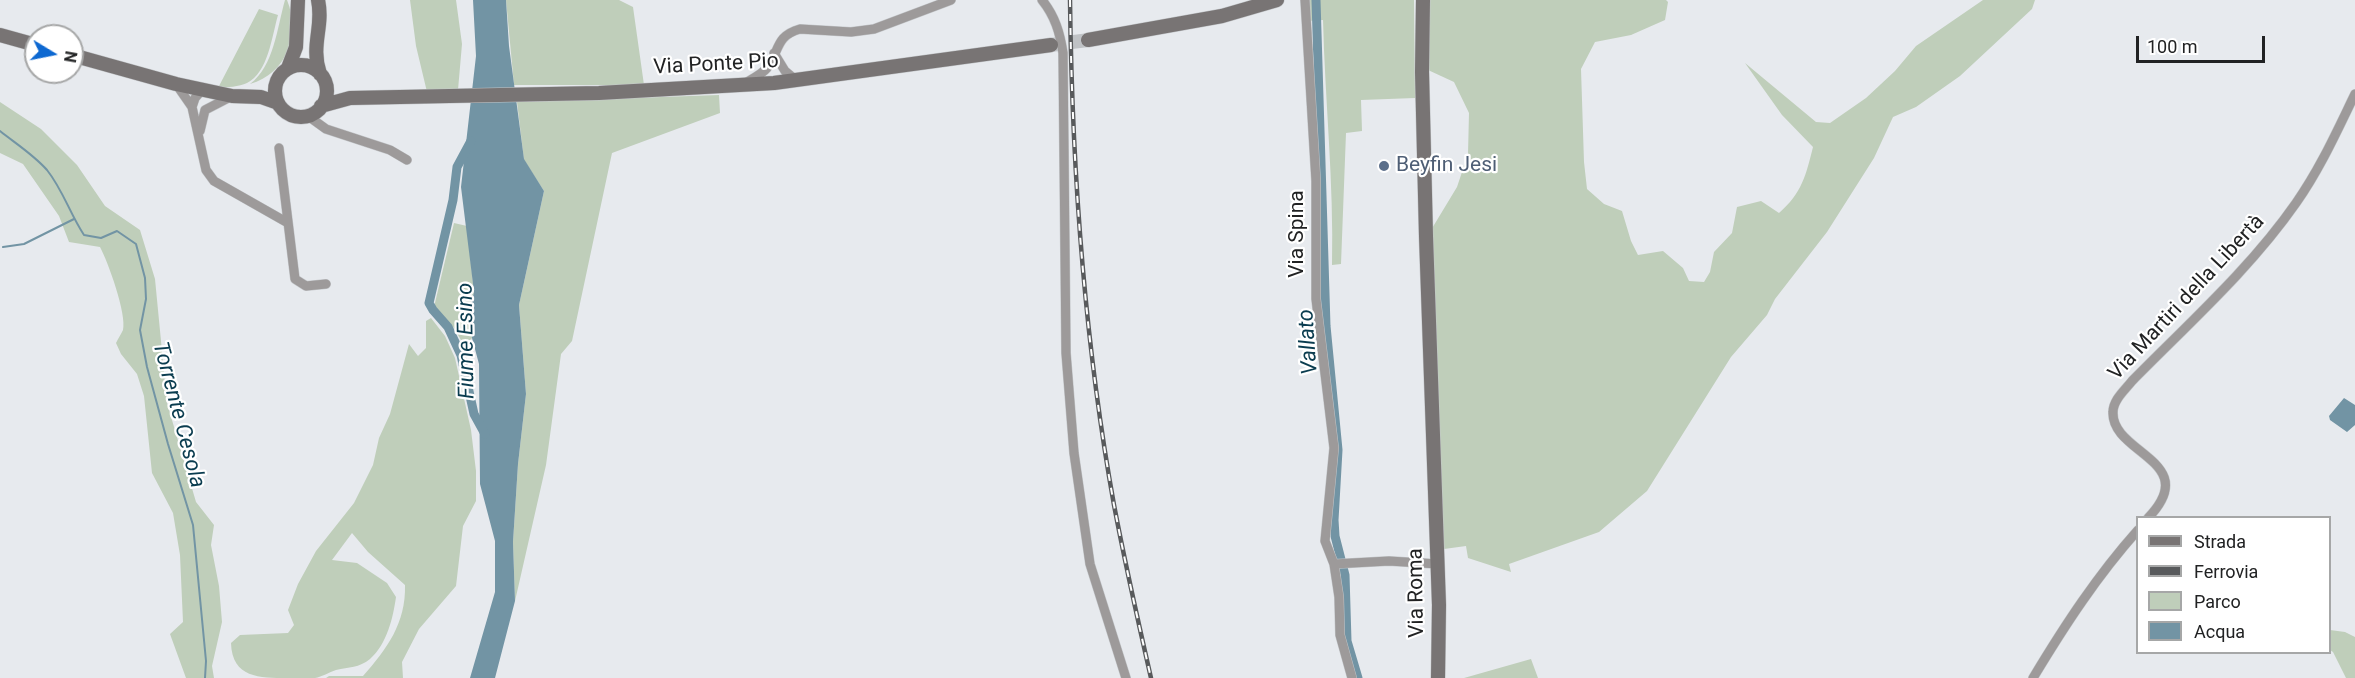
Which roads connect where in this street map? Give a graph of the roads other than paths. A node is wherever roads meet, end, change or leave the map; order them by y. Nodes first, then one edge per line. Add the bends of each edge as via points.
1 (297, 0) edge
2 (318, 0) edge
3 (951, 0) edge
4 (1042, 0) edge
5 (1277, 0) edge
6 (1305, 0) edge
7 (1422, 1) edge
8 (0, 35) edge
9 (1088, 40) tunnel mouth
10 (24, 42) edge
11 (1051, 45) tunnel mouth
12 (775, 52) junction
13 (84, 58) edge
14 (767, 68) junction
15 (284, 72) junction
16 (321, 76) junction
17 (797, 81) junction
18 (774, 83) junction
19 (176, 84) junction
20 (738, 85) junction
21 (202, 90) junction
22 (2355, 94) edge
23 (232, 96) junction
24 (381, 98) junction
25 (278, 103) junction
26 (192, 107) junction
27 (316, 110) junction
28 (199, 140) junction
29 (279, 148) dead end
30 (407, 160) dead end
31 (288, 223) junction
32 (326, 284) dead end
33 (2150, 516) edge
34 (2136, 532) edge
35 (1339, 564) junction
36 (1438, 564) junction
37 (1126, 678) edge
38 (1352, 678) edge
39 (1438, 678) edge
40 (2033, 678) edge

1 - 15 main road via 296,47
2 - 16 main road via 320,21 315,55
3 - 12 street via 874,29 792,32 784,36
4 - 37 street via 1052,12 1063,53 1066,353 1074,453 1090,564
5 - 9 main road via 1222,15
6 - 35 street, Via Spina via 1316,181 1316,299 1334,448 1325,541
7 - 36 main road, Via Roma
8 - 10 main road
11 - 17 main road, Via Ponte Pio
12 - 14 street
12 - 17 street via 785,71
12 - 18 street via 779,68
13 - 19 main road
14 - 18 street via 767,76
14 - 20 street
15 - 16 main road, Via Ponte Pio via 305,65
15 - 23 main road via 263,86
15 - 25 main road via 275,92
16 - 24 main road, Via Ponte Pio via 341,89
16 - 27 main road via 326,95
17 - 18 main road, Via Ponte Pio
18 - 20 main road, Via Ponte Pio
19 - 21 main road
19 - 26 street
20 - 24 main road, Via Ponte Pio
21 - 23 main road
21 - 26 street
22 - 33 street, Via Martiri della Libertà via 2322,160 2275,231 2116,401 2112,411 2118,429 2157,466 2164,479 2167,492
23 - 25 main road via 261,97
23 - 28 street via 205,110
24 - 27 main road, Via Ponte Pio via 340,99
25 - 27 main road via 291,114
26 - 28 street
27 - 30 street via 326,129 390,150
28 - 31 street via 206,170 214,181
29 - 31 street
31 - 32 street via 295,279 306,286
34 - 40 street via 2075,608
35 - 36 street
35 - 38 street, Via Spina via 1340,635
36 - 39 main road, Via Roma

